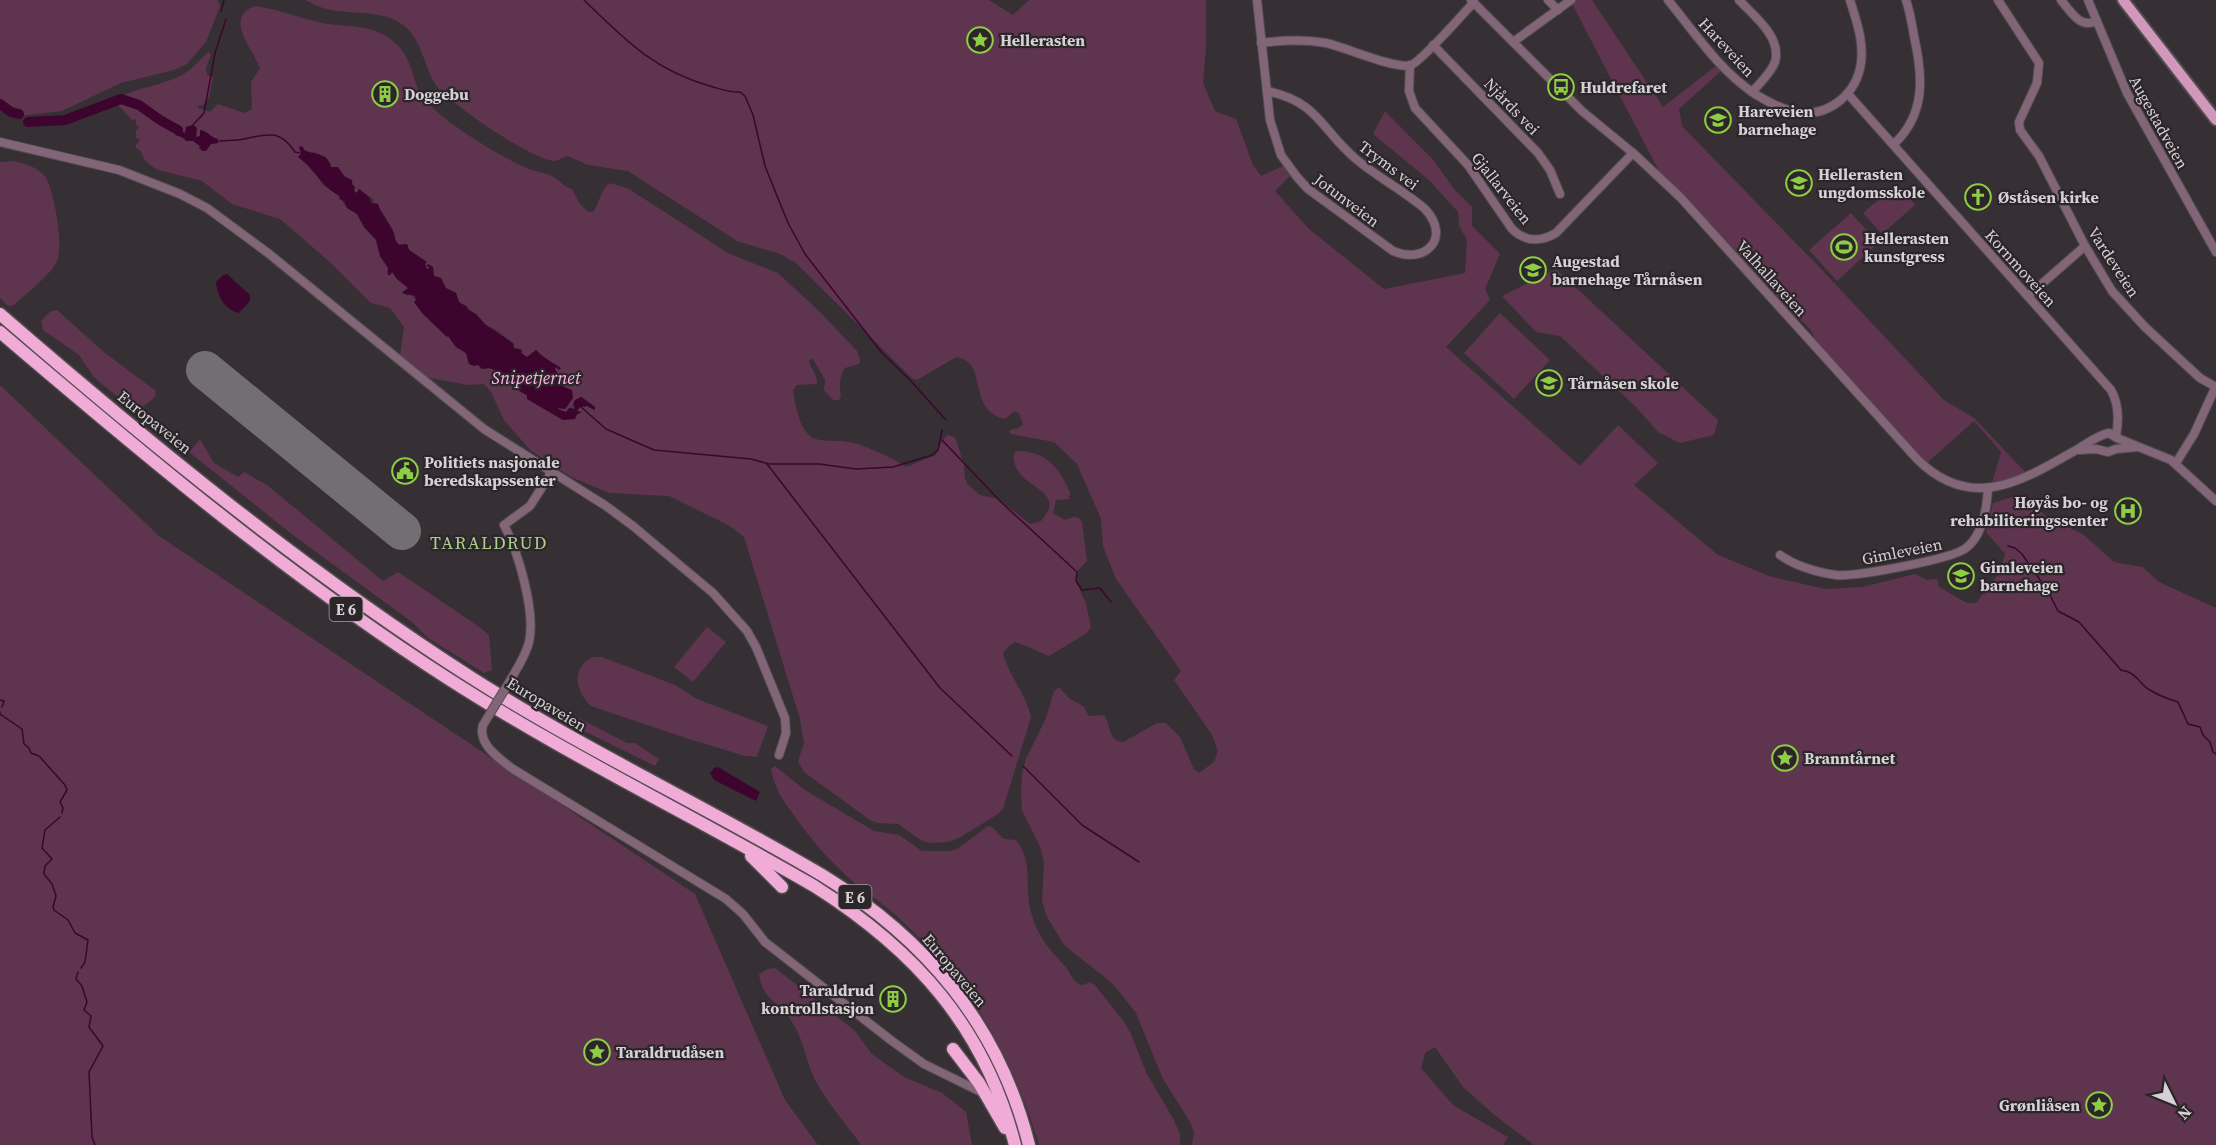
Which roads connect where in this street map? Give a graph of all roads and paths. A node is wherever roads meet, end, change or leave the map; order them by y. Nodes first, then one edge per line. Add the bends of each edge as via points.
1 (1257, 0) edge
2 (1548, 0) edge
3 (1571, 0) edge
4 (1668, 0) edge
5 (1739, 0) edge
6 (1850, 0) edge
7 (1906, 0) edge
8 (1998, 0) edge
9 (2061, 0) edge
10 (2088, 0) edge
11 (2123, 0) edge
12 (1473, 1) edge
13 (1557, 10) junction
14 (2097, 21) junction
15 (1512, 42) junction
16 (1261, 43) junction
17 (1433, 45) junction
18 (1410, 65) junction
19 (1267, 91) junction
20 (1752, 92) junction
21 (1848, 94) junction
22 (2216, 120) edge
23 (0, 142) edge
24 (1894, 144) junction
25 (1633, 153) junction
26 (1560, 194) dead end
27 (2085, 246) junction
28 (2216, 252) edge
29 (1420, 253) joint
30 (2028, 296) junction
31 (0, 314) edge
32 (0, 332) edge
33 (2216, 386) edge
34 (2117, 411) junction
35 (2103, 435) junction
36 (2116, 437) junction
37 (2139, 447) junction
38 (2116, 449) junction
39 (2076, 450) junction
40 (2102, 450) junction
41 (2175, 463) junction
42 (550, 473) junction
43 (1988, 489) junction
44 (2216, 501) edge
45 (1780, 555) dead end
46 (779, 755) dead end
47 (735, 842) junction
48 (782, 887) dead end
49 (953, 1049) dead end
50 (986, 1095) junction
51 (1015, 1145) edge
52 (1029, 1145) edge

1 - 16 street, Jotunveien
2 - 13 street
3 - 13 street
4 - 20 street, Hareveien via 1722,65
5 - 20 street via 1768,32 1775,46 1774,63
6 - 21 street via 1862,50 1858,75
7 - 24 street via 1920,66 1920,96 1913,118
8 - 27 street, Vardeveien via 2039,63 2037,83 2019,123 2020,130
9 - 14 street via 2082,22
10 - 14 street, Augestadveien
11 - 22 main road
12 - 15 street, Valhallaveien
12 - 17 street
13 - 15 street
14 - 28 street, Augestadveien via 2127,93
15 - 25 street, Valhallaveien via 1588,117
16 - 18 street via 1317,42
16 - 19 street, Jotunveien
17 - 18 street
17 - 26 street, Njårds vei via 1536,150
18 - 25 street, Gjallarveien via 1409,91 1415,108 1463,160 1512,229 1522,237 1539,240 1556,233
19 - 29 street, Jotunveien via 1275,139 1296,177 1389,249 1402,254
19 - 29 street, Tryms vei via 1312,111 1355,158 1429,213 1437,236 1431,247
20 - 21 street, Hareveien via 1800,113 1826,109
21 - 24 street, Kornmoveien
23 - 42 street via 126,174 180,194 218,215 467,416
24 - 30 street, Kornmoveien
25 - 43 street, Valhallaveien via 1686,203 1924,466 1955,484
27 - 30 street
27 - 33 street, Vardeveien via 2122,304 2200,378
30 - 34 street, Kornmoveien via 2111,390
31 - 52 highway, Europaveien / E 6 via 208,487 405,633 560,731 822,875 894,926 937,968 977,1022 1005,1074
32 - 47 highway, Europaveien / E 6 via 182,483 360,619 526,727
33 - 41 street via 2194,434
34 - 35 street
34 - 36 street, Kornmoveien
35 - 36 street
35 - 39 street, Valhallaveien
35 - 40 street via 2099,444
36 - 37 street
36 - 38 street
37 - 38 street
37 - 41 street
38 - 40 street
39 - 40 street, Valhallaveien
39 - 43 street, Valhallaveien via 2016,481
41 - 44 street
42 - 46 street via 633,526 713,593 740,622 756,646 785,718 786,733
42 - 50 street, bridge via 530,506 504,525 519,566 531,633 527,650 483,725 481,732 486,743 513,769 726,899 765,942 892,1041 924,1064
43 - 45 street, Gimleveien via 1977,535 1966,548 1949,557 1842,575 1807,568
47 - 48 highway, E 6
47 - 51 highway, Europaveien / E 6 via 850,910 913,963 946,1001 972,1040 1001,1099
49 - 50 highway, E 6
50 - 51 highway, E 6

